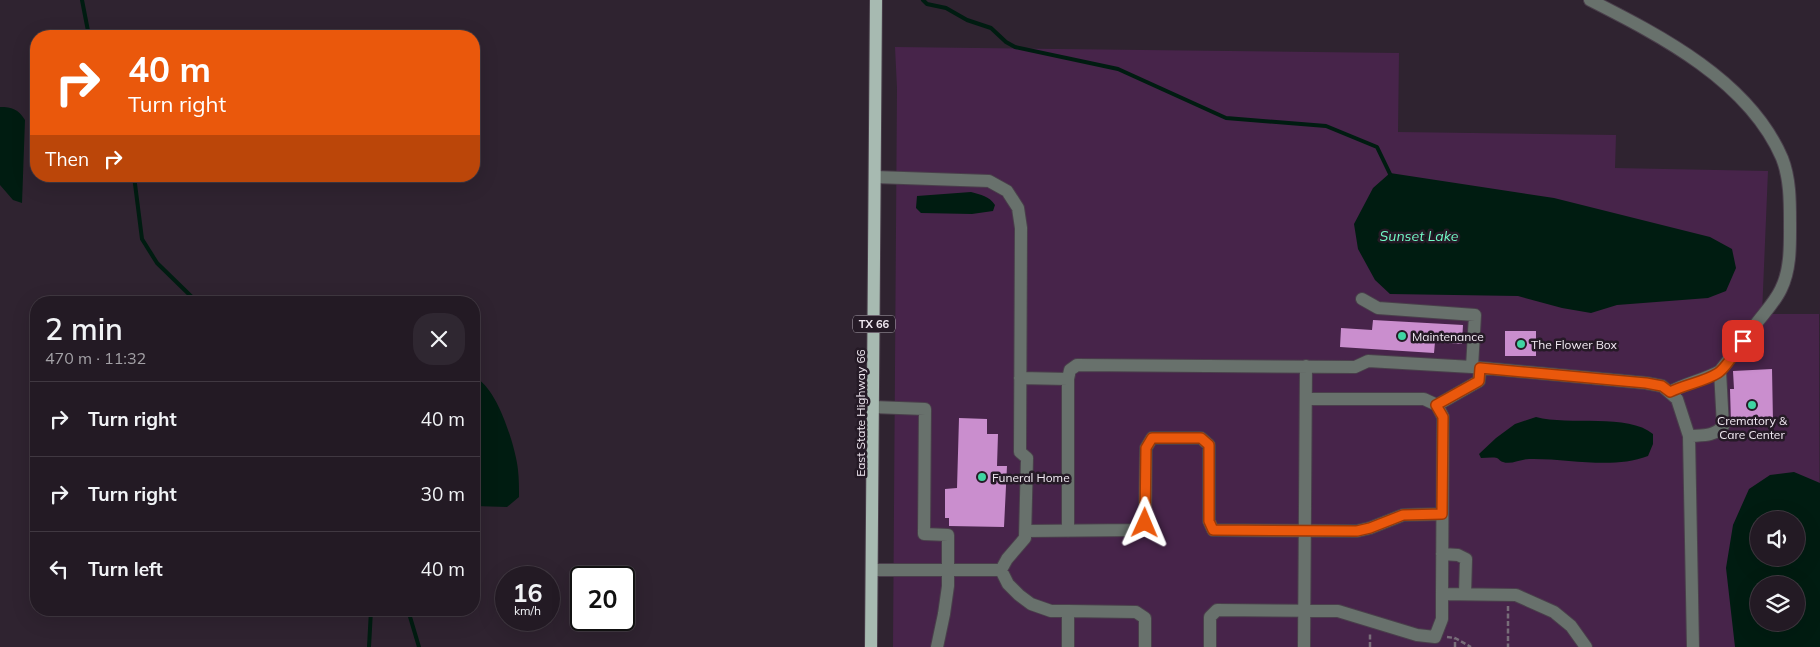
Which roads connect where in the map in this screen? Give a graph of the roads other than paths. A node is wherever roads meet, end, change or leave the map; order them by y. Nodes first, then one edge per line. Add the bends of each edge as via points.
1 (876, 0) edge
2 (1590, 0) edge
3 (875, 177) junction
4 (1362, 299) dead end
5 (1306, 366) junction
6 (1476, 368) junction
7 (1720, 372) junction
8 (1020, 378) junction
9 (1068, 379) junction
10 (1670, 392) junction
11 (1306, 399) junction
12 (1436, 405) junction
13 (874, 407) junction
14 (1689, 436) junction
15 (1442, 514) junction
16 (1026, 531) junction
17 (1068, 531) junction
18 (1306, 531) junction
19 (1442, 554) junction
20 (872, 570) junction
21 (1001, 570) junction
22 (948, 571) junction
23 (1442, 594) junction
24 (1465, 594) junction
25 (1068, 611) junction
26 (1305, 611) junction
27 (1435, 642) edge
28 (871, 647) edge
29 (937, 647) edge
30 (1068, 647) edge
31 (1146, 647) edge
32 (1210, 647) edge
33 (1304, 647) edge
34 (1586, 647) edge
35 (1693, 647) edge

1 - 3 main road, East State Highway 66 / TX 66
2 - 7 lane via 1642,26 1691,57 1737,94 1765,125 1782,159 1790,202 1790,256 1782,289
3 - 8 lane via 989,181 1007,191 1018,208 1021,228
3 - 13 main road, East State Highway 66 / TX 66
4 - 6 lane via 1378,308 1475,315
5 - 6 lane via 1355,366 1368,361
5 - 9 lane via 1077,365 1070,370
5 - 11 lane
6 - 10 lane via 1646,383 1662,386
6 - 12 lane via 1479,381
7 - 10 lane
7 - 14 lane via 1723,426 1709,435
8 - 9 lane
8 - 16 lane via 1020,452 1027,458
9 - 17 lane
10 - 14 lane via 1676,399
11 - 12 lane via 1424,399
11 - 18 lane
12 - 15 lane via 1443,417
13 - 20 main road, East State Highway 66 / TX 66
13 - 22 lane via 925,408 924,534 948,535
14 - 35 lane
15 - 18 lane via 1403,515 1357,531
15 - 19 lane
16 - 17 lane
16 - 21 lane via 1025,538
17 - 18 lane via 1136,530 1145,523 1146,448 1152,438 1201,438 1209,445 1209,521 1213,530
18 - 26 lane
19 - 23 lane
19 - 24 lane via 1458,554 1466,559
20 - 22 lane
20 - 28 main road, East State Highway 66 / TX 66
21 - 22 lane
21 - 25 lane via 1008,584 1032,604 1051,612
22 - 29 lane
23 - 24 lane
23 - 27 lane via 1442,619
24 - 34 lane via 1508,594 1534,602 1571,626
25 - 30 lane
25 - 31 lane via 1136,612 1145,618
26 - 27 lane via 1338,611
26 - 32 lane via 1217,610 1210,617
26 - 33 lane

